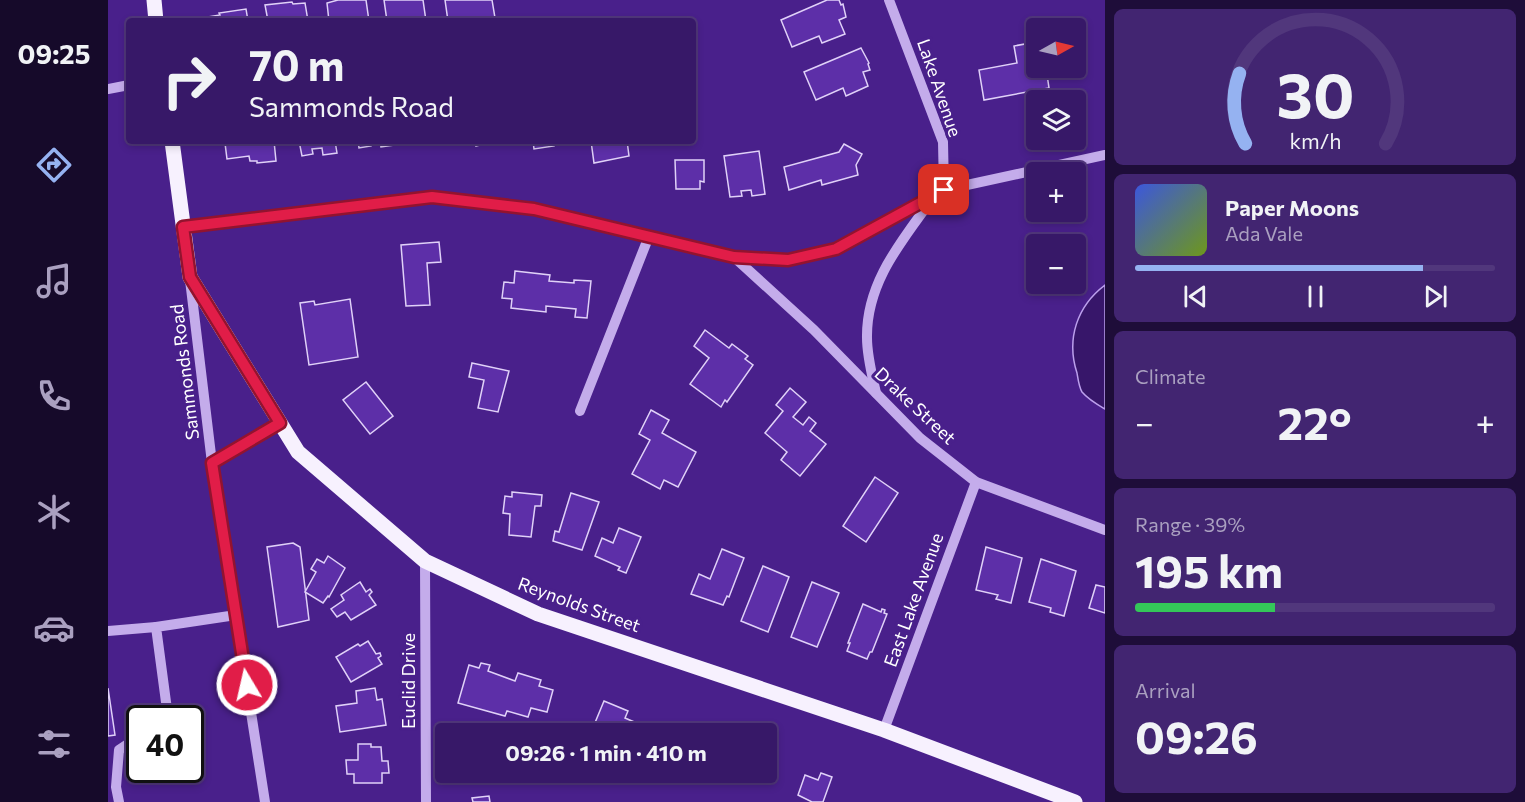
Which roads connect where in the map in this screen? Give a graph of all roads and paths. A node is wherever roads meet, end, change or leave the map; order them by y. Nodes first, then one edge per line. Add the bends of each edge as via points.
1 (154, 0) edge
2 (889, 0) edge
3 (156, 18) edge
4 (126, 86) edge
5 (108, 89) edge
6 (172, 144) edge
7 (1105, 156) edge
8 (939, 193) junction
9 (183, 227) junction
10 (649, 236) junction
11 (734, 257) junction
12 (190, 277) junction
13 (876, 393) junction
14 (580, 411) dead end
15 (280, 423) junction
16 (212, 463) junction
17 (976, 482) junction
18 (1105, 530) edge
19 (425, 561) junction
20 (236, 615) junction
21 (156, 627) junction
22 (108, 631) edge
23 (166, 705) edge
24 (884, 730) junction
25 (126, 745) edge
26 (119, 802) edge
27 (265, 802) edge
28 (426, 802) edge
29 (1075, 802) edge

1 - 3 main road
2 - 8 street, Lake Avenue via 943,142
4 - 5 street
6 - 9 main road
7 - 8 street
8 - 11 street via 836,249 788,260
8 - 13 street via 884,267 872,300 867,337
9 - 10 street via 432,197 534,209
9 - 12 main road
10 - 11 street
10 - 14 street
11 - 13 street, Drake Street
12 - 15 main road, Reynolds Street
12 - 16 street, Sammonds Road
13 - 17 street, Drake Street via 920,438
15 - 16 street, Sammonds Road
15 - 19 main road, Reynolds Street via 298,452
16 - 20 street, Sammonds Road
17 - 18 street, Drake Street
17 - 24 street, East Lake Avenue
19 - 24 main road, Reynolds Street via 538,614
19 - 28 street, Euclid Drive
20 - 21 street
20 - 27 street, Sammonds Road
21 - 22 street
21 - 23 street
24 - 29 main road, Reynolds Street
25 - 26 street via 119,750

